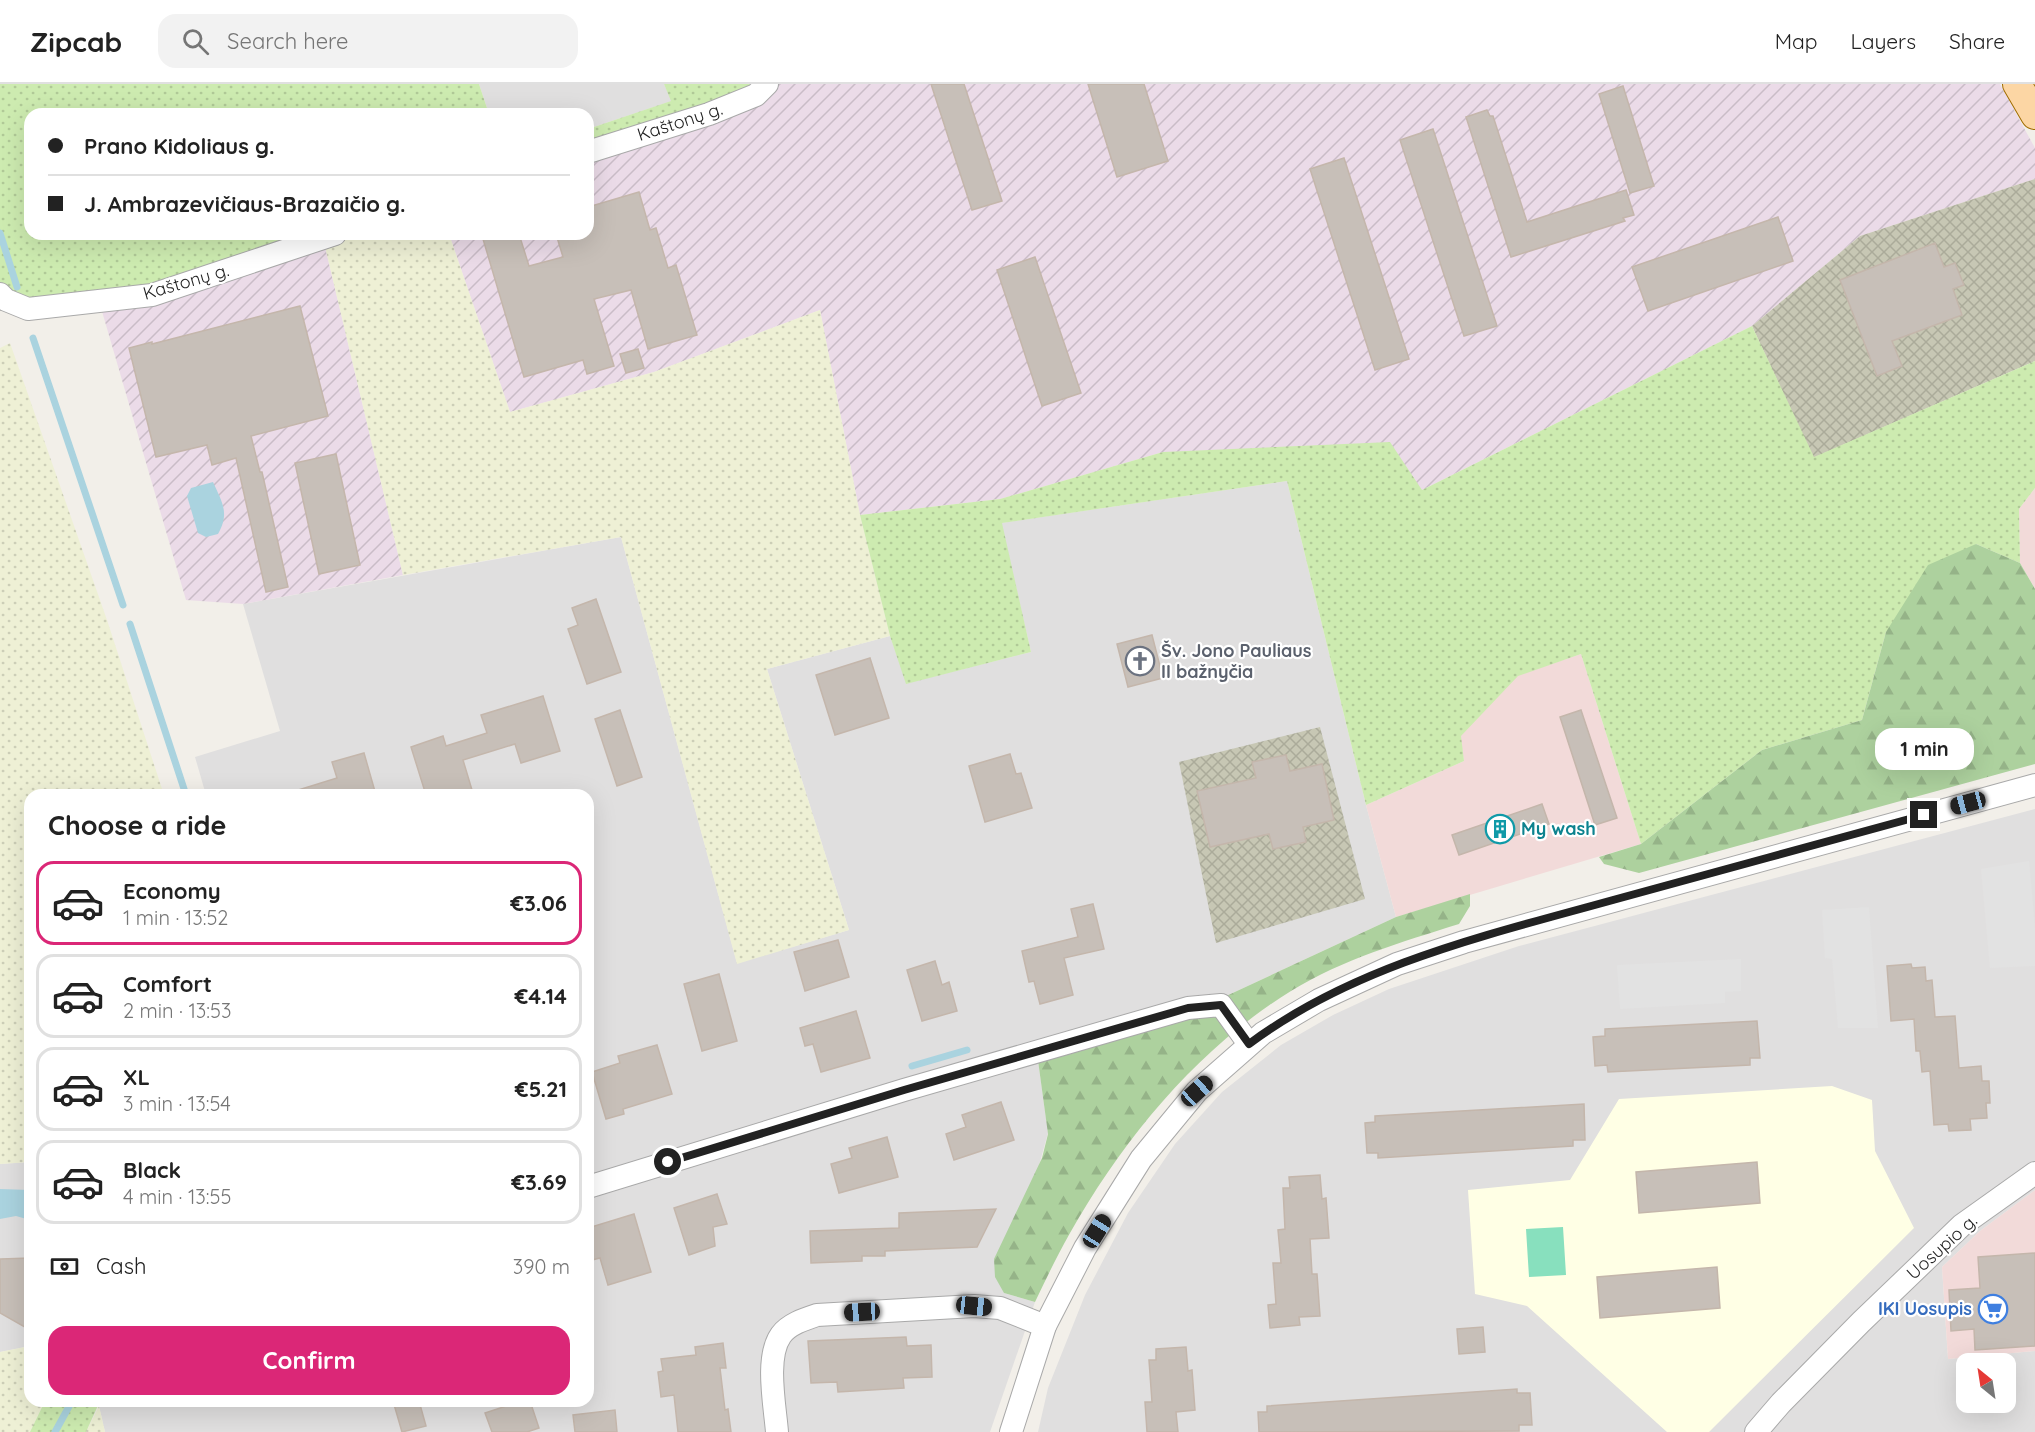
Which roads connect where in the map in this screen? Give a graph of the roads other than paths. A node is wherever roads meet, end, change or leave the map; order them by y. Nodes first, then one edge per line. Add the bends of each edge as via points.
1 (767, 84) edge
2 (2017, 84) edge
3 (2035, 115) edge
4 (594, 150) edge
5 (317, 240) edge
6 (0, 294) edge
7 (2035, 785) edge
8 (1249, 1044) junction
9 (2035, 1173) edge
10 (594, 1185) edge
11 (1045, 1326) junction
12 (777, 1432) edge
13 (1011, 1432) edge
14 (1756, 1432) edge

1 - 4 street, Kaštonų g. via 756,95 710,114
2 - 3 main road
5 - 6 street, Kaštonų g. via 152,295 28,309
7 - 8 street via 1537,921 1397,964 1319,1000
8 - 10 street via 1221,1005 1188,1008
8 - 11 street via 1197,1091 1141,1159 1085,1248
9 - 14 street, Uosupio g. via 1962,1225 1861,1322
11 - 12 street via 1000,1308 974,1306 817,1315 797,1322 781,1335 772,1357
11 - 13 street

